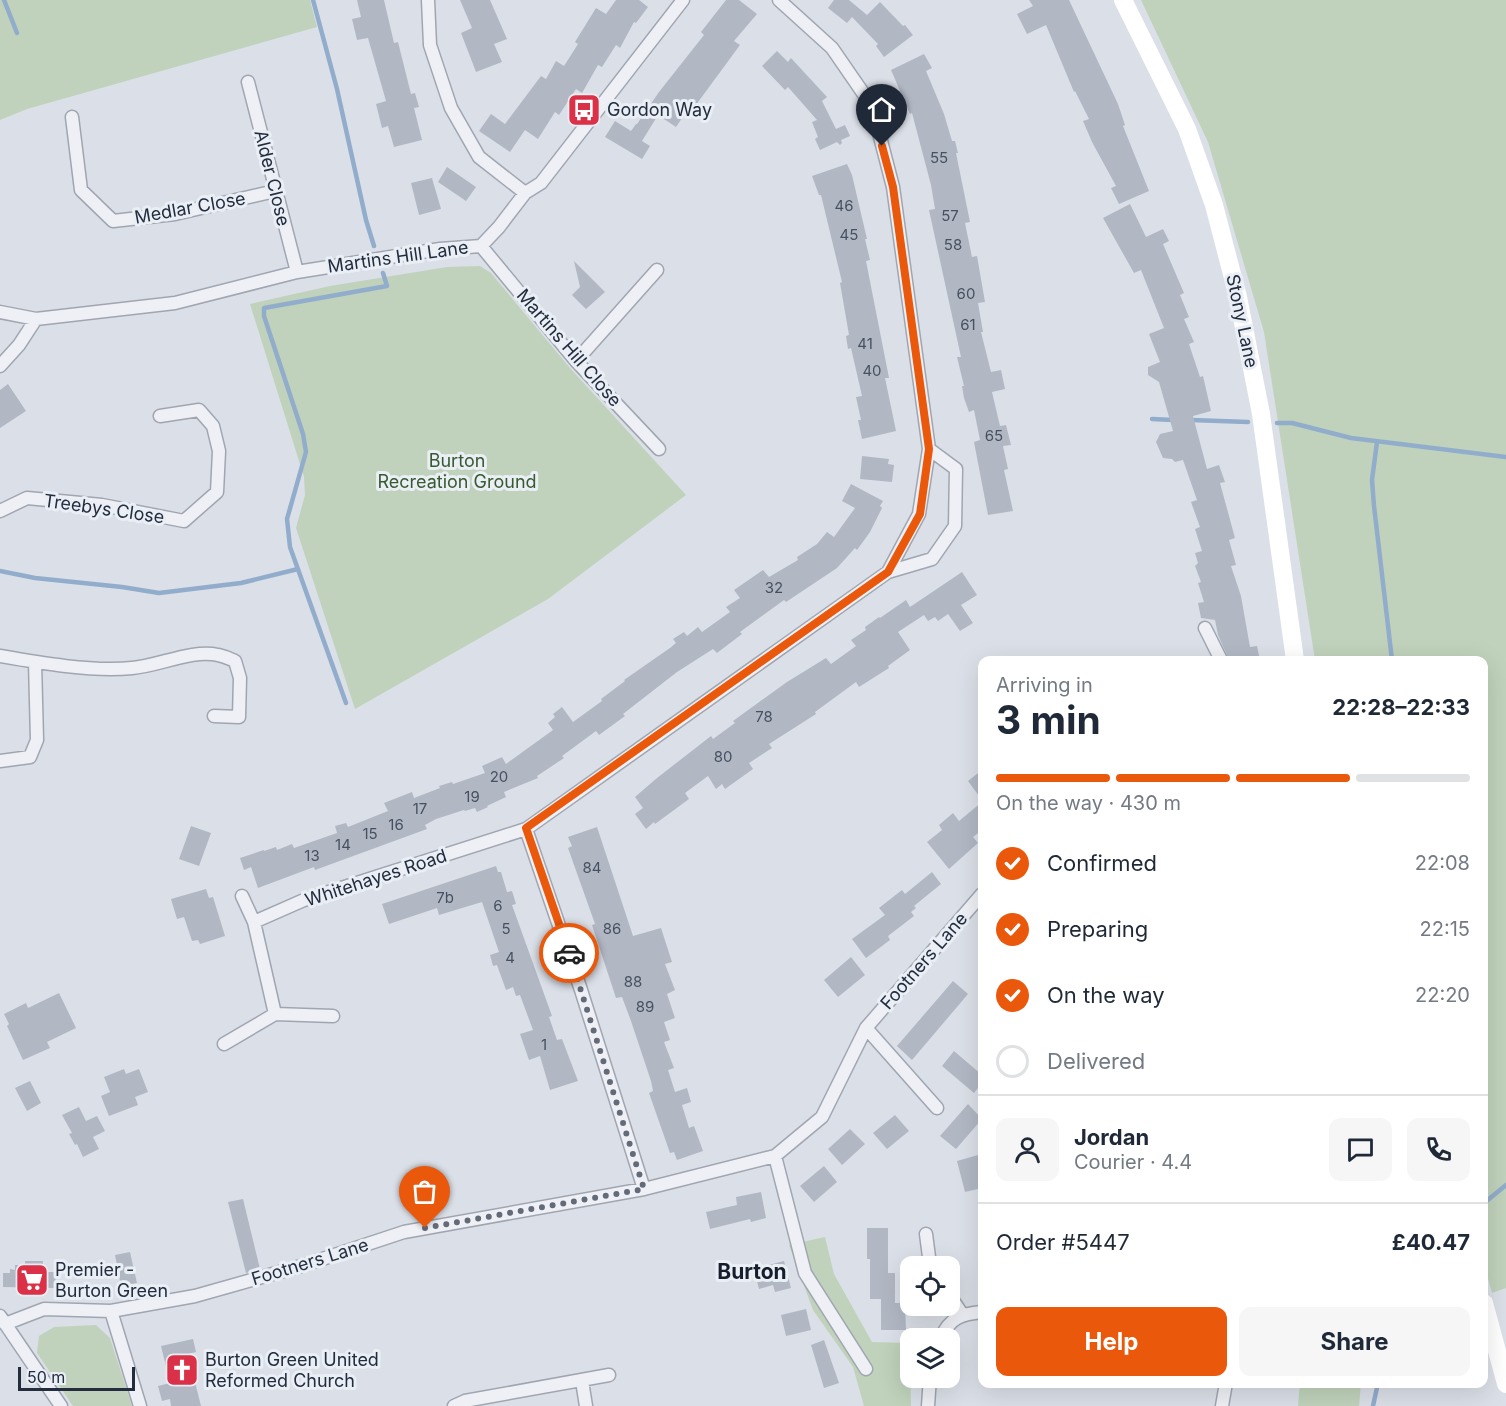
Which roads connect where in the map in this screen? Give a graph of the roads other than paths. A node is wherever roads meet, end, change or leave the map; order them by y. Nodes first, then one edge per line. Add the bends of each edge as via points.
1 (428, 0) edge
2 (683, 0) edge
3 (779, 0) edge
4 (1123, 0) edge
5 (248, 82) dead end
6 (72, 117) dead end
7 (275, 191) junction
8 (525, 193) junction
9 (481, 246) junction
10 (657, 270) dead end
11 (297, 272) junction
12 (0, 312) edge
13 (36, 319) junction
14 (576, 361) junction
15 (0, 366) edge
16 (160, 416) dead end
17 (659, 448) dead end
18 (929, 449) junction
19 (0, 511) edge
20 (888, 572) junction
21 (1205, 628) dead end
22 (0, 656) edge
23 (1219, 656) edge
24 (1294, 656) edge
25 (34, 662) junction
26 (214, 716) dead end
27 (0, 761) edge
28 (526, 828) junction
29 (242, 896) dead end
30 (978, 899) edge
31 (254, 922) junction
32 (275, 1014) junction
33 (333, 1016) dead end
34 (866, 1028) junction
35 (224, 1044) dead end
36 (937, 1108) dead end
37 (775, 1156) junction
38 (644, 1189) junction
39 (926, 1234) dead end
40 (929, 1256) edge
41 (111, 1311) junction
42 (960, 1311) edge
43 (978, 1312) edge
44 (962, 1314) junction
45 (1488, 1318) edge
46 (3, 1320) edge
47 (946, 1328) edge
48 (866, 1368) dead end
49 (609, 1375) dead end
50 (582, 1381) junction
51 (1506, 1384) edge
52 (929, 1388) edge
53 (1225, 1388) edge
54 (61, 1406) edge
55 (140, 1406) edge
56 (454, 1406) edge
57 (586, 1406) edge
58 (928, 1406) edge
59 (1222, 1406) edge

1 - 8 street via 430,45 451,108 479,157
2 - 8 street, Martins Hill Lane via 541,183
3 - 18 street, Whitehayes Road via 832,48 872,106 893,187
4 - 24 main road, Stony Lane via 1187,129 1214,205 1238,297 1261,414
5 - 7 street, Alder Close
6 - 7 street, Medlar Close via 81,190 113,221 175,214
7 - 11 street, Alder Close
8 - 9 street, Martins Hill Lane
9 - 11 street, Martins Hill Lane
9 - 14 street, Martins Hill Close
10 - 14 street
11 - 13 street, Martins Hill Lane via 175,303
12 - 13 street, Martins Hill Lane
13 - 15 street via 20,345
14 - 17 street, Martins Hill Close
16 - 19 street, Treebys Close via 199,410 213,426 219,451 217,492 184,521 102,505 27,498
18 - 20 street, Whitehayes Road via 920,514
18 - 20 street, Whitehayes Road via 956,469 955,526 932,559
20 - 28 street, Whitehayes Road
21 - 23 street
22 - 25 street
25 - 26 street via 132,668 217,654 235,661 240,678 239,717
25 - 27 street via 38,740 30,757
28 - 31 street, Whitehayes Road via 304,900
28 - 38 street
29 - 31 street
30 - 34 street, Footners Lane
31 - 32 street
32 - 33 street
32 - 35 street
34 - 36 street
34 - 37 street, Footners Lane via 822,1117
37 - 38 street, Footners Lane
37 - 48 street via 805,1273
38 - 41 street, Footners Lane via 404,1232 195,1296
39 - 40 street
41 - 46 street, Footners Lane via 44,1309
41 - 55 street
42 - 44 street
43 - 44 street
44 - 47 street
45 - 51 main road
46 - 54 street
49 - 50 street
50 - 56 street
50 - 57 street
52 - 58 street
53 - 59 street

